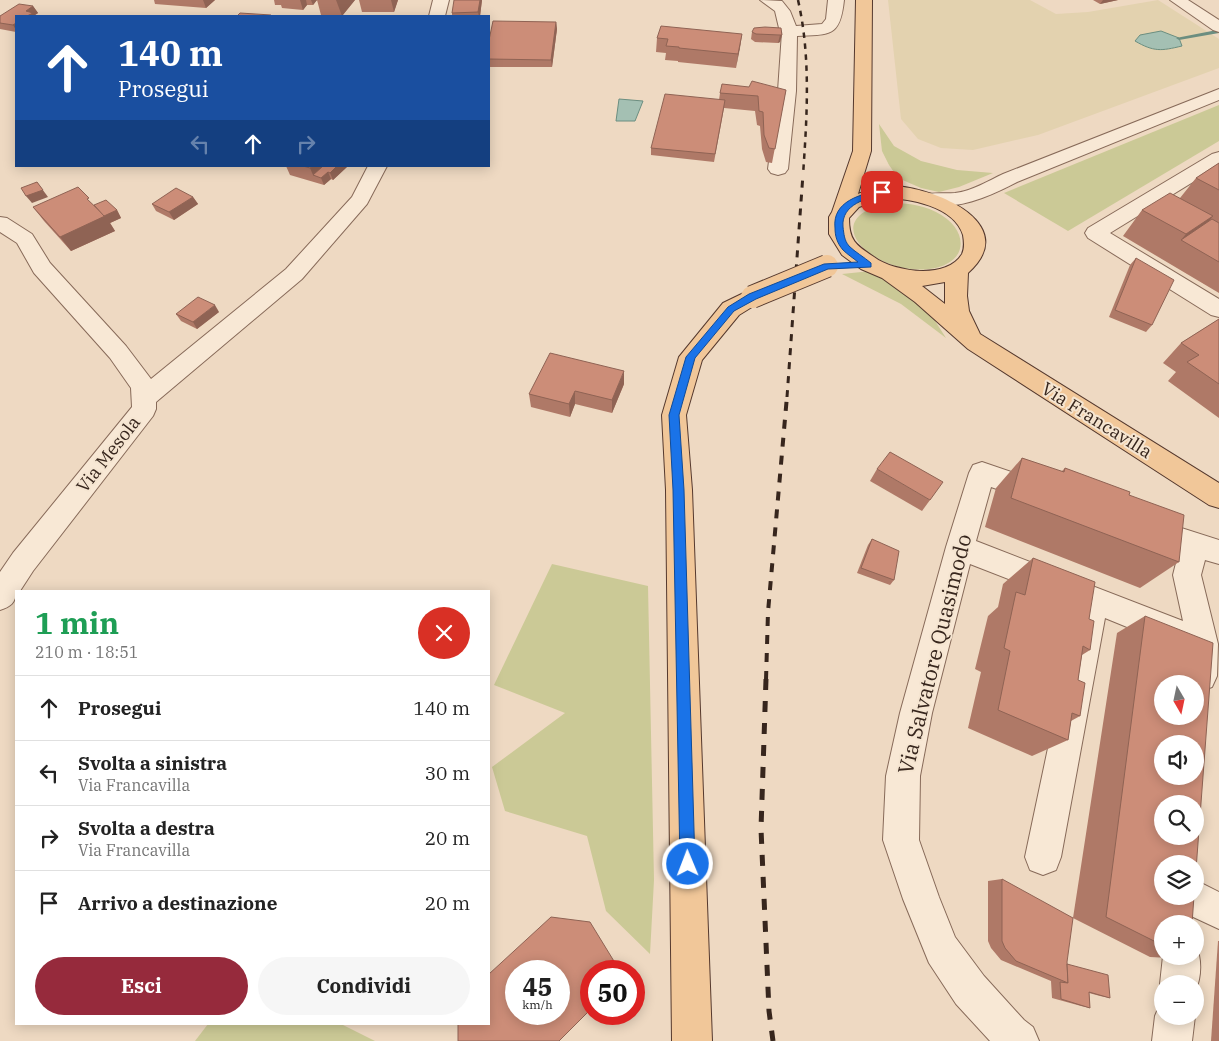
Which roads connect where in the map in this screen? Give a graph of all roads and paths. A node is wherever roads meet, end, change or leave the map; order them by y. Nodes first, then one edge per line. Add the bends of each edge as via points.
1 (441, 0) edge
2 (768, 0) edge
3 (836, 0) edge
4 (864, 0) edge
5 (1178, 0) edge
6 (437, 15) edge
7 (1219, 26) edge
8 (794, 31) junction
9 (1219, 94) edge
10 (862, 151) junction
11 (1219, 158) edge
12 (377, 167) edge
13 (778, 169) dead end
14 (1191, 174) junction
15 (1212, 184) edge
16 (982, 192) junction
17 (925, 197) junction
18 (842, 211) junction
19 (0, 223) edge
20 (974, 235) junction
21 (840, 238) junction
22 (868, 265) junction
23 (827, 266) junction
24 (957, 271) junction
25 (890, 274) junction
26 (1219, 309) edge
27 (976, 343) junction
28 (144, 398) junction
29 (1219, 497) edge
30 (1065, 502) edge
31 (1121, 520) edge
32 (960, 547) junction
33 (1207, 548) edge
34 (0, 597) edge
35 (1094, 599) junction
36 (1203, 644) junction
37 (1201, 675) edge
38 (1043, 857) dead end
39 (1204, 904) edge
40 (1219, 911) edge
41 (1174, 1025) edge
42 (692, 1041) edge
43 (1019, 1041) edge
44 (1172, 1041) edge

1 - 6 street
2 - 8 street via 779,5 784,11 787,28
3 - 8 street via 830,26 820,30
4 - 10 main road
5 - 7 street
8 - 13 street via 788,38 787,91
9 - 16 street
10 - 17 main road via 870,166 886,178
10 - 18 main road
11 - 14 street
12 - 28 street via 360,200 294,274
14 - 15 street
14 - 26 street via 1150,209 1096,233
16 - 17 street via 956,200
16 - 20 street via 972,206
17 - 18 main road via 882,192 851,202
17 - 20 main road via 958,214
18 - 21 main road via 838,220
19 - 28 street, Via Mesola via 25,239 42,268 118,352 143,386
20 - 24 main road via 973,255
21 - 22 main road
21 - 23 main road
22 - 23 main road
22 - 25 main road
23 - 42 main road, bridge via 731,309 691,357 674,415 679,490
24 - 25 main road via 926,278
24 - 27 main road via 955,299 961,322
25 - 27 main road via 923,296
27 - 29 main road, Via Francavilla
28 - 34 street, Via Mesola via 144,409 23,562
30 - 32 street, Via Salvatore Quasimodo via 982,473
31 - 33 street
32 - 35 street
32 - 43 street, Via Salvatore Quasimodo via 916,713 903,776 901,840 942,950 970,990
33 - 36 street via 1186,576
35 - 36 street
35 - 38 street
36 - 37 street
39 - 40 street
41 - 44 street

